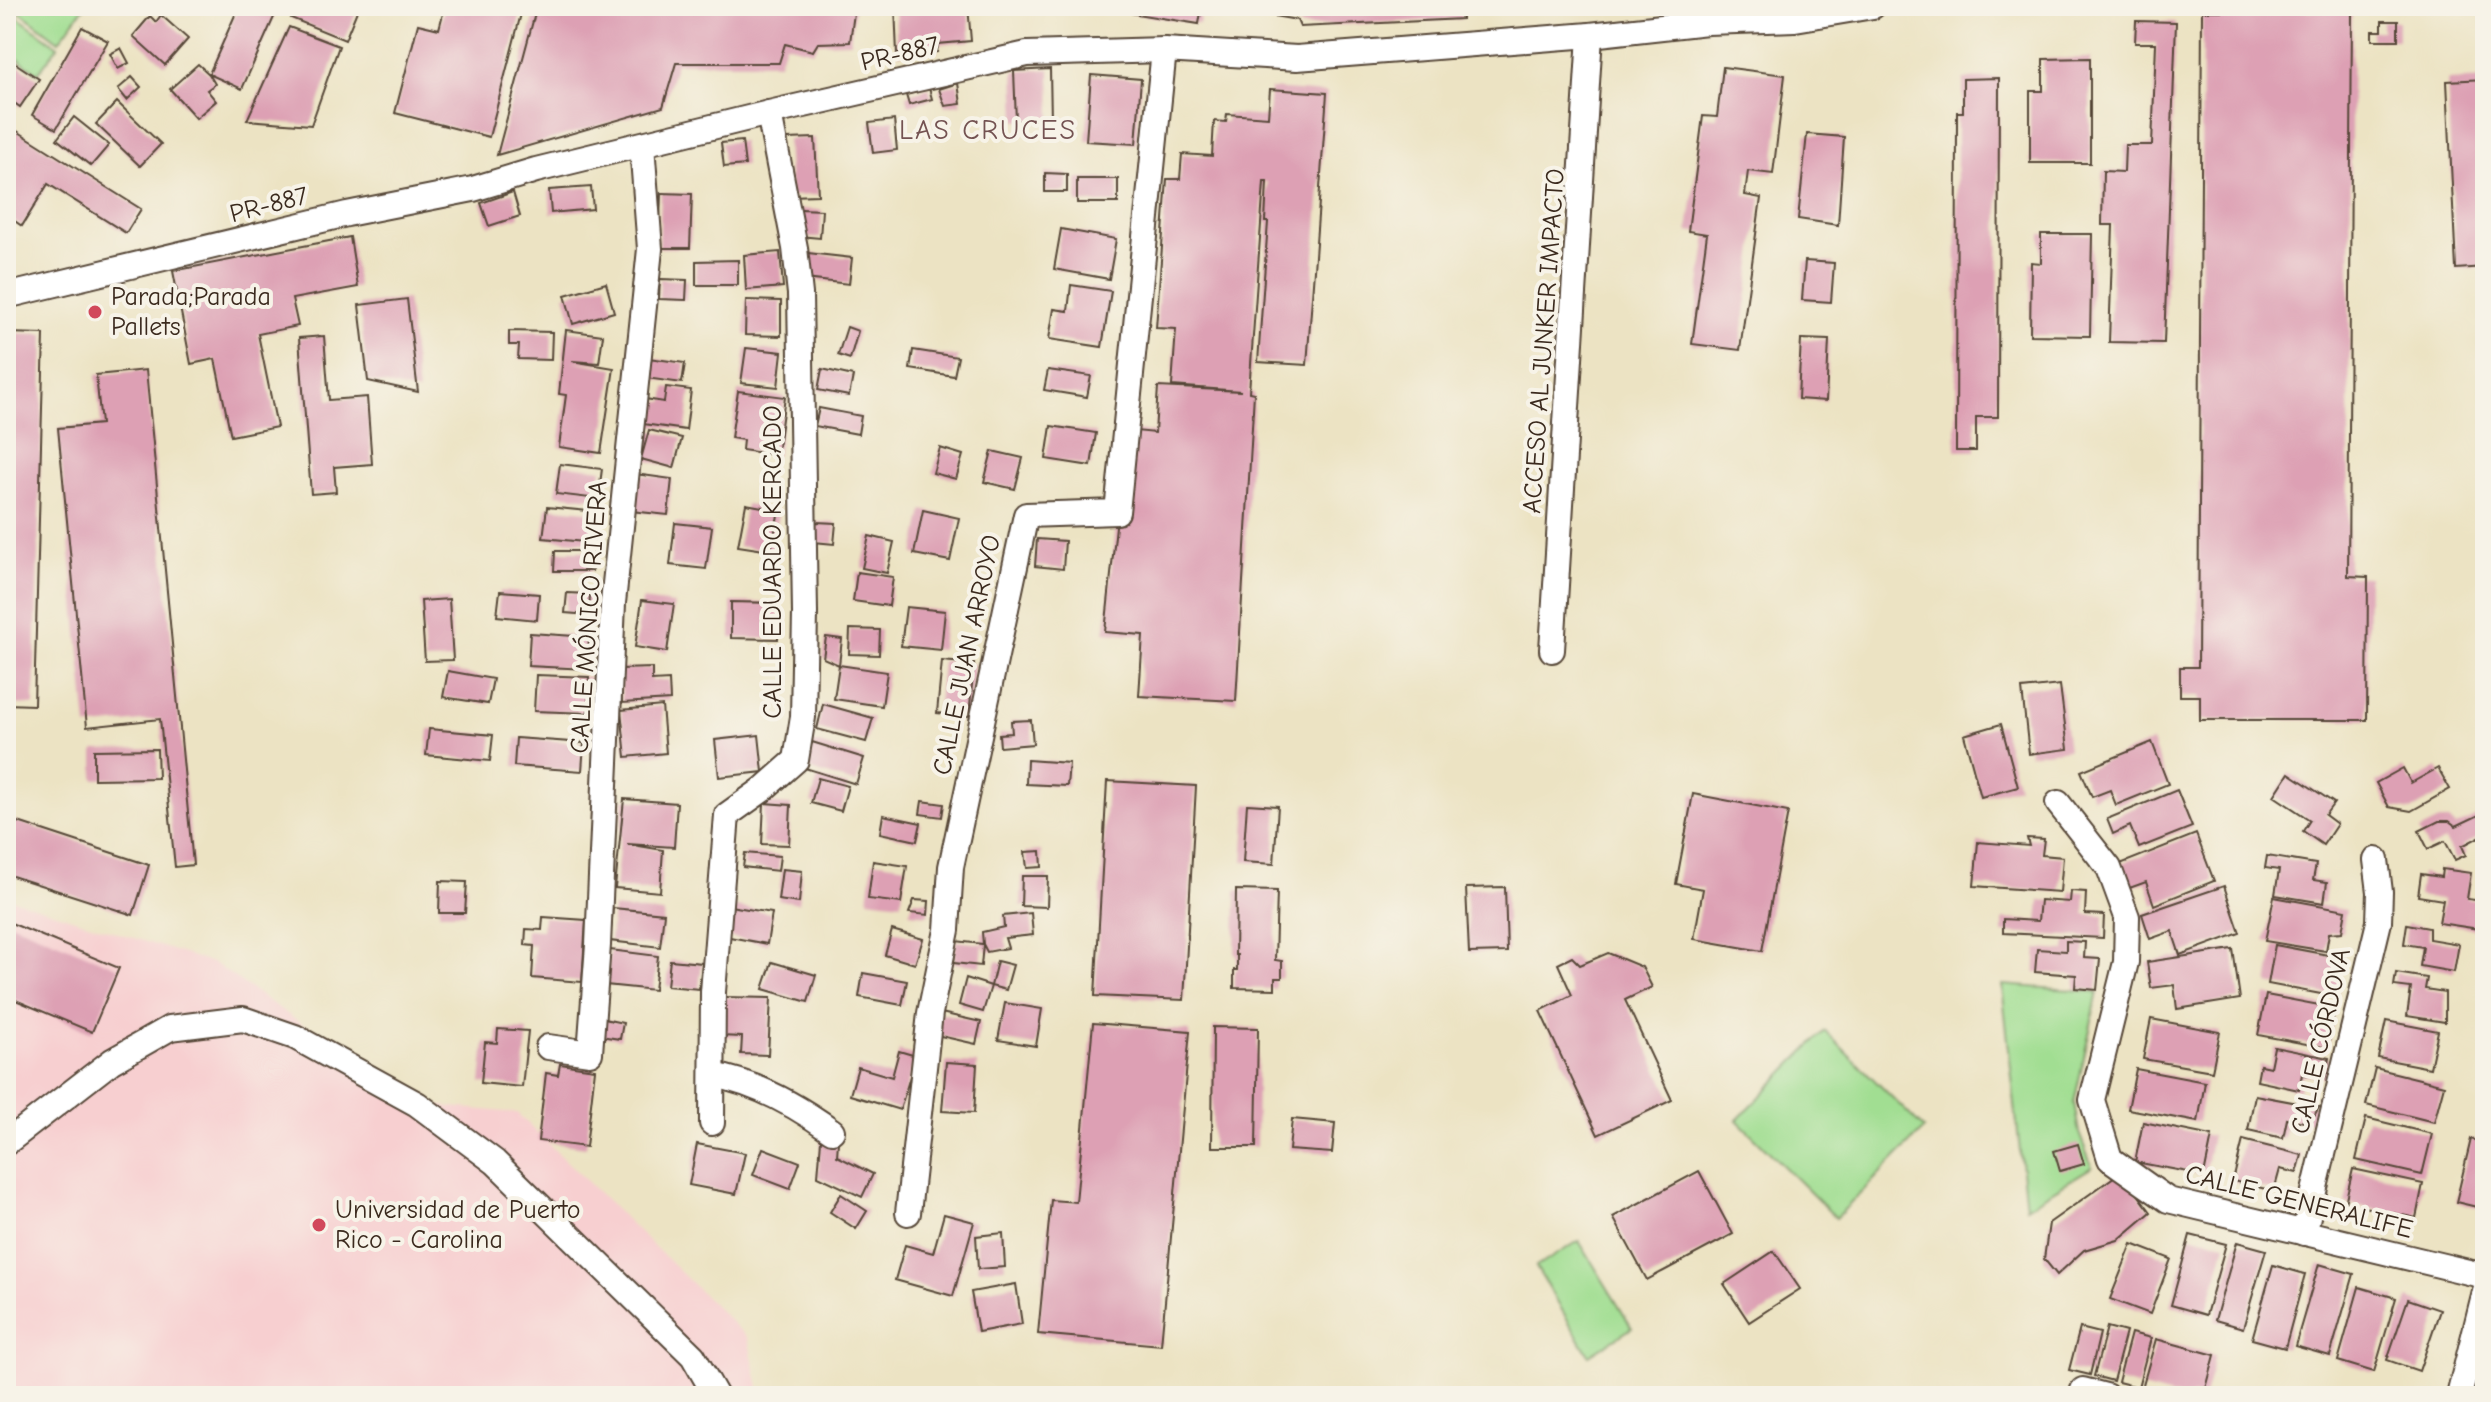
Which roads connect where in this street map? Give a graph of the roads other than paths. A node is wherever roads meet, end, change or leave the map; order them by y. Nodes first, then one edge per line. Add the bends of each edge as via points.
1 (1873, 6) edge
2 (1590, 35) junction
3 (1164, 50) junction
4 (769, 113) junction
5 (642, 145) junction
6 (6, 296) edge
7 (1552, 650) dead end
8 (2058, 803) dead end
9 (2376, 860) dead end
10 (548, 1047) dead end
11 (713, 1075) junction
12 (712, 1123) dead end
13 (832, 1131) dead end
14 (6, 1143) edge
15 (908, 1213) dead end
16 (2304, 1233) junction
17 (2485, 1276) edge
18 (2485, 1291) edge
19 (716, 1396) edge
20 (2081, 1396) edge
21 (2106, 1396) edge
22 (2459, 1396) edge

1 - 2 street, PR-887 via 1795,19
2 - 3 street, PR-887 via 1297,58
2 - 7 street, ACCESO AL JUNKER IMPACTO
3 - 4 street, PR-887 via 1027,54
3 - 15 street, CALLE JUAN ARROYO via 1117,512 1026,515 951,867
4 - 5 street, PR-887
4 - 11 street, CALLE EDUARDO KERCADO via 800,294 803,717 796,760 727,815 713,992
5 - 6 street, PR-887
5 - 10 street, CALLE MÓNICO RIVERA via 650,249 613,603 590,1053
8 - 16 street, CALLE GENERALIFE via 2109,868 2127,917 2126,962 2092,1100 2110,1159 2168,1200
9 - 16 street, CALLE CÓRDOVA via 2379,922
11 - 12 street, CALLE EDUARDO KERCADO
11 - 13 street via 801,1109
14 - 19 street via 112,1061 170,1028 243,1019 295,1037 417,1104 495,1162 693,1356
16 - 17 street, CALLE GENERALIFE
18 - 22 street
20 - 21 street via 2083,1390

